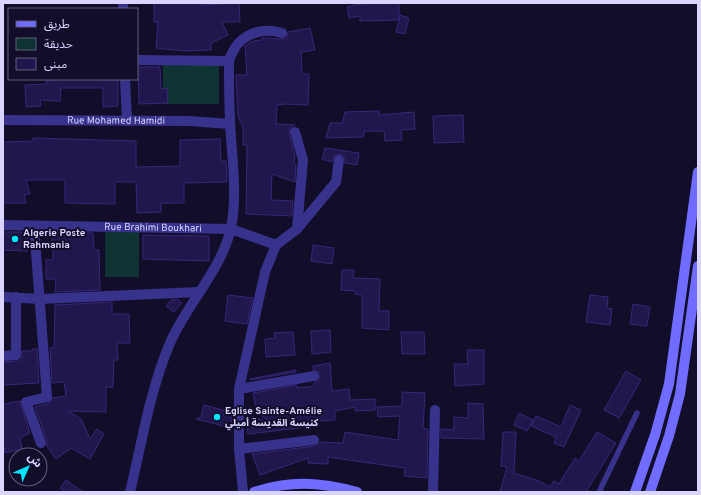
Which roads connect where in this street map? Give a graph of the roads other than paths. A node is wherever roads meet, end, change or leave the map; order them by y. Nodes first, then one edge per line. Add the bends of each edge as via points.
1 (282, 33) dead end
2 (138, 60) edge
3 (228, 61) junction
4 (125, 80) edge
5 (3, 120) edge
6 (127, 121) junction
7 (230, 124) junction
8 (295, 132) dead end
9 (339, 160) dead end
10 (698, 172) edge
11 (3, 225) edge
12 (34, 226) junction
13 (297, 229) junction
14 (231, 230) junction
15 (276, 246) junction
16 (698, 266) edge
17 (199, 292) junction
18 (16, 297) junction
19 (3, 298) edge
20 (40, 299) junction
21 (3, 356) edge
22 (314, 376) dead end
23 (239, 389) junction
24 (435, 410) dead end
25 (637, 413) dead end
26 (314, 440) dead end
27 (41, 443) dead end
28 (239, 449) junction
29 (130, 492) edge
30 (242, 492) edge
31 (254, 492) edge
32 (357, 492) edge
33 (433, 492) edge
34 (599, 492) edge
35 (635, 492) edge
36 (650, 492) edge

1 - 3 street via 267,30 252,33 239,41
2 - 3 street
3 - 7 street
4 - 6 street
5 - 6 street, Rue Mohamed Hamidi
6 - 7 street, Rue Mohamed Hamidi
7 - 14 street via 234,201
8 - 13 street via 303,160
9 - 13 street via 336,182
10 - 35 main road via 669,384
11 - 12 street, Rue Brahimi Boukhari
12 - 14 street, Rue Brahimi Boukhari
12 - 20 street
13 - 15 street
14 - 15 street, Rue Brahimi Boukhari
14 - 17 street via 221,256
15 - 23 street via 265,272
16 - 36 main road via 680,394
17 - 20 street
17 - 29 street via 178,325 163,361
18 - 19 street
18 - 20 street
18 - 21 street via 16,355
20 - 27 street via 47,397 26,402
22 - 23 street
23 - 28 street
24 - 33 street
25 - 34 lane
26 - 28 street
28 - 30 street
31 - 32 main road via 292,484 313,483

